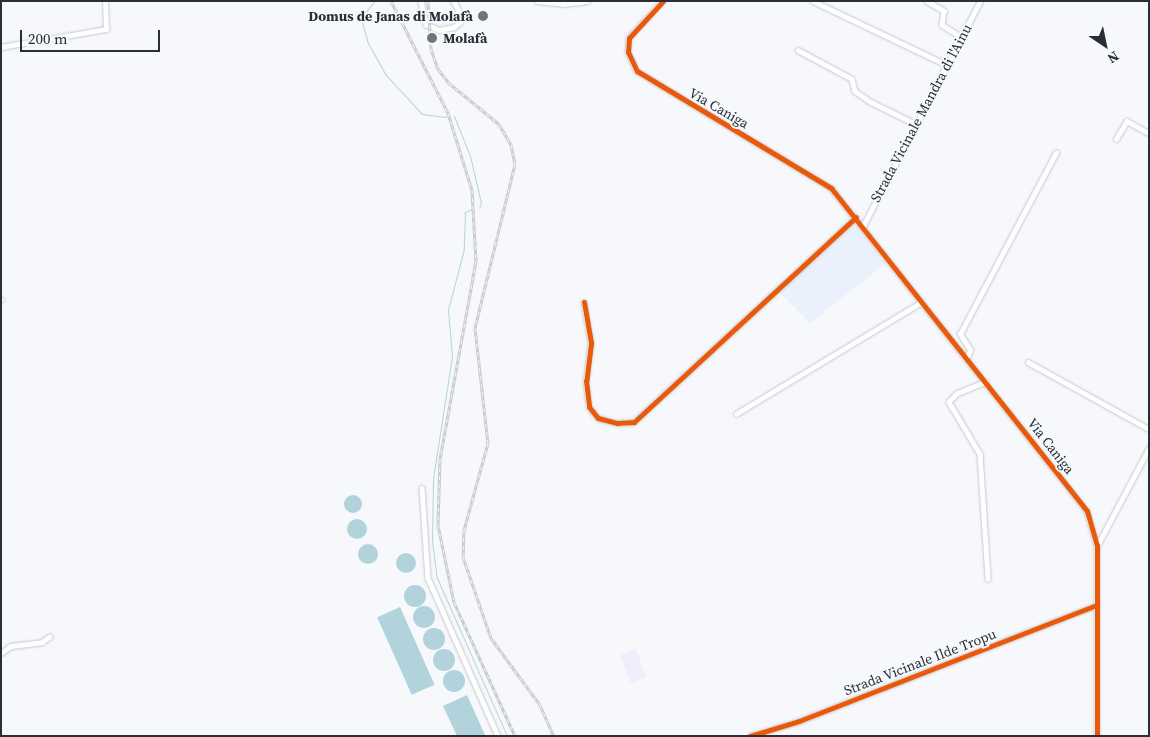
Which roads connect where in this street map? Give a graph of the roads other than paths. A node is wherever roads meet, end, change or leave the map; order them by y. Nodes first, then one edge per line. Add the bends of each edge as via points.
1 (105, 1) edge
2 (420, 1) edge
3 (452, 1) edge
4 (537, 1) edge
5 (587, 1) edge
6 (663, 1) edge
7 (813, 1) edge
8 (927, 1) edge
9 (980, 1) edge
10 (961, 37) junction
11 (1, 47) edge
12 (798, 50) dead end
13 (947, 65) junction
14 (916, 124) junction
15 (1149, 133) edge
16 (1116, 139) dead end
17 (1056, 154) dead end
18 (856, 218) junction
19 (863, 226) junction
20 (584, 302) dead end
21 (922, 302) junction
22 (967, 358) junction
23 (1028, 362) dead end
24 (986, 382) junction
25 (736, 414) dead end
26 (1149, 429) edge
27 (1149, 448) edge
28 (422, 488) dead end
29 (1097, 545) junction
30 (988, 579) dead end
31 (1097, 605) junction
32 (49, 637) dead end
33 (1, 653) edge
34 (498, 736) edge
35 (750, 736) edge
36 (1097, 736) edge

1 - 11 street via 106,29
2 - 3 street via 426,24 439,30 454,28 460,22 460,14
4 - 5 street via 564,4
6 - 18 street, Via Caniga via 629,38 628,52 637,72 823,181
7 - 13 street
8 - 10 street via 944,11 942,25
9 - 10 street, Strada Vicinale Mandra di l'Ainu
10 - 13 street, Strada Vicinale Mandra di l'Ainu
12 - 14 street via 852,79 855,91 871,102
13 - 14 street, Strada Vicinale Mandra di l'Ainu
14 - 19 street, Strada Vicinale Mandra di l'Ainu
15 - 16 street via 1127,121
17 - 22 street via 960,334 970,350
18 - 19 street, Via Caniga
18 - 20 street via 634,422 617,423 598,418 589,407 586,376 592,344
19 - 21 street, Via Caniga
21 - 22 street, Via Caniga
21 - 25 street
22 - 24 street, Via Caniga
23 - 26 street
24 - 29 street, Via Caniga via 1087,511
24 - 30 street via 957,394 949,402 980,454
27 - 29 street
28 - 34 street via 428,578
29 - 31 street, Via Caniga
31 - 35 street, Strada Vicinale Ilde Tropu via 799,721
31 - 36 street, Via Caniga
32 - 33 street via 42,642 12,646

